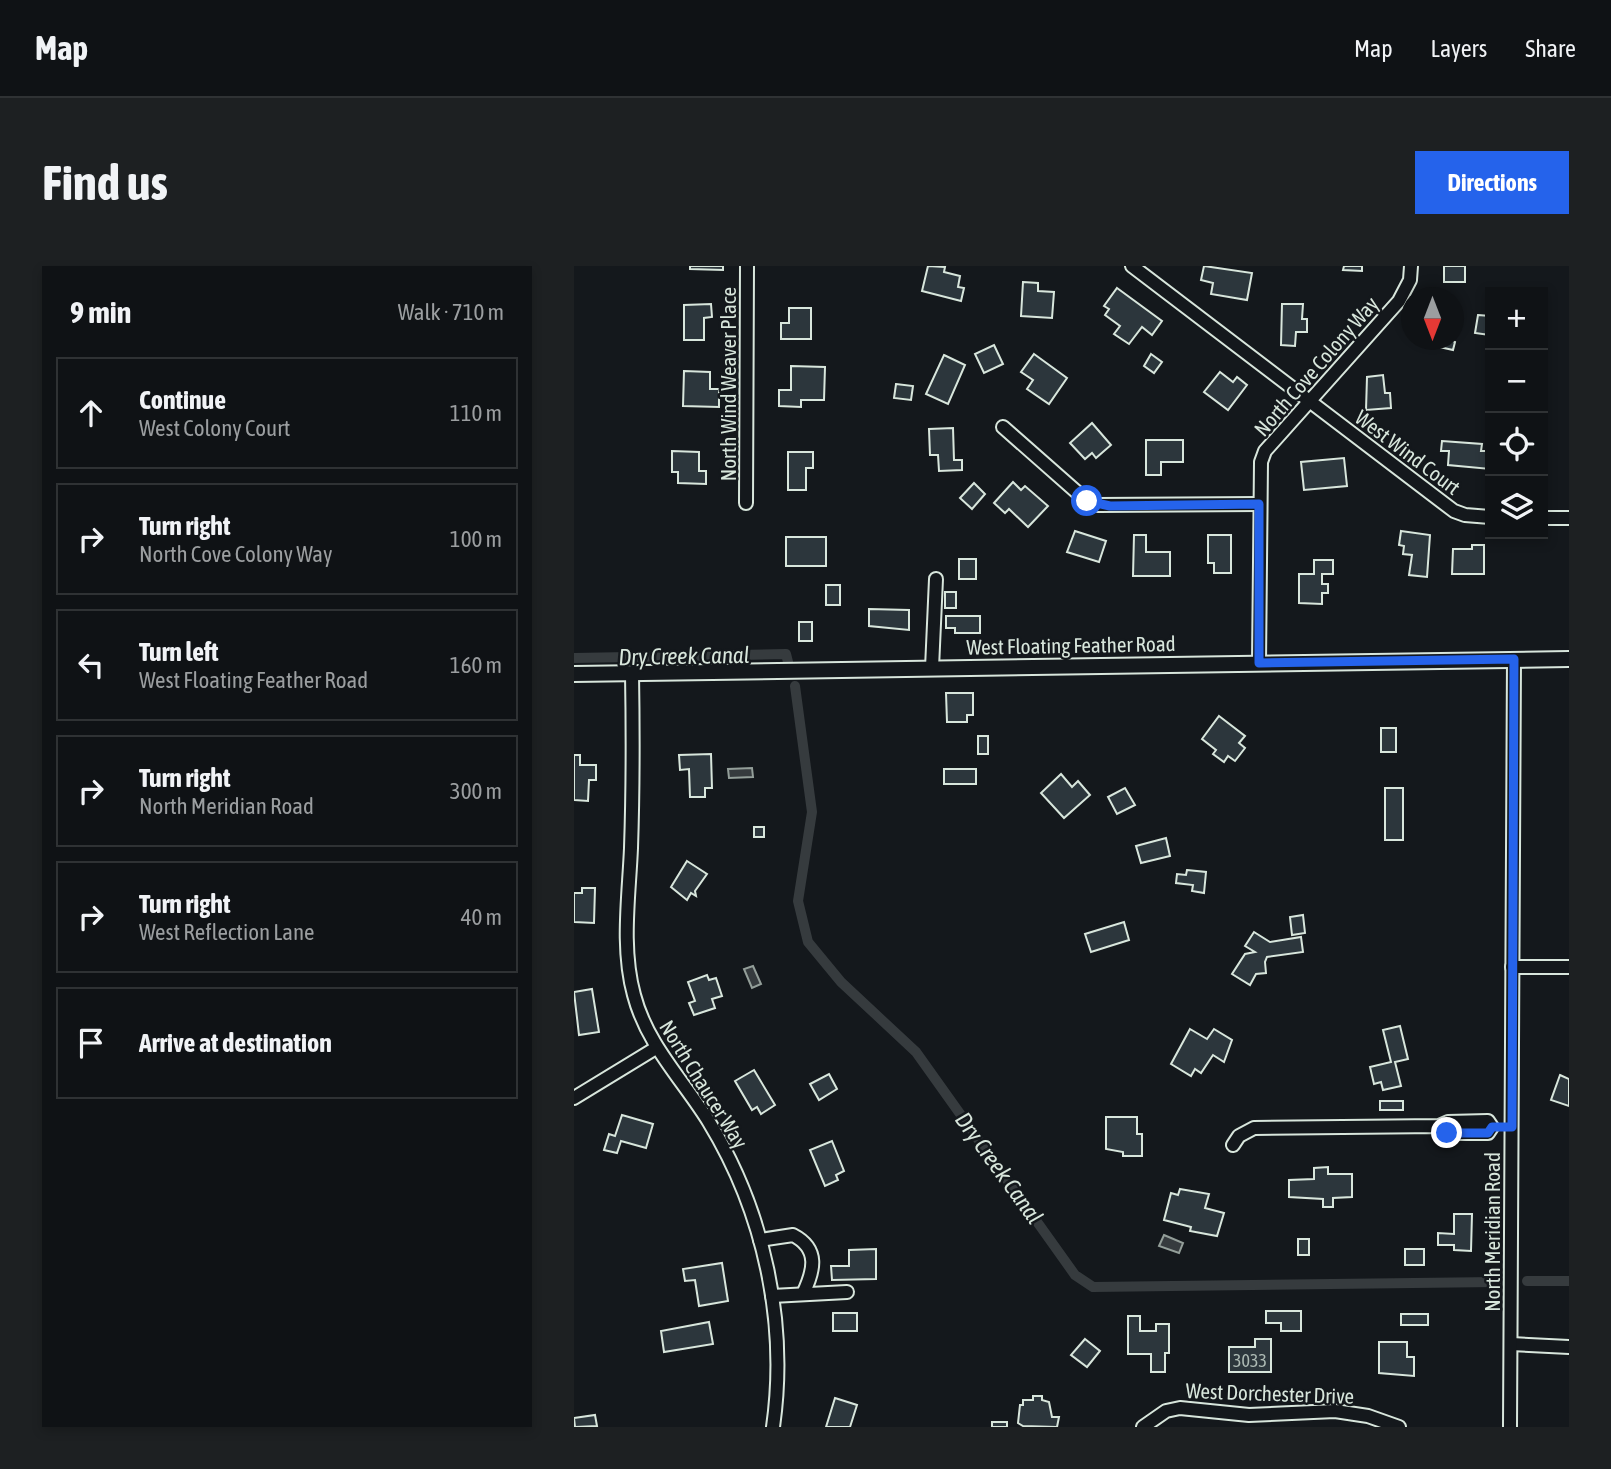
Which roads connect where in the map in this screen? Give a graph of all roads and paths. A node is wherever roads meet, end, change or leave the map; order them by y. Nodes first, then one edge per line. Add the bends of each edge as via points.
1 (747, 266) edge
2 (1132, 266) edge
3 (1411, 266) edge
4 (1309, 401) junction
5 (1003, 427) dead end
6 (746, 503) dead end
7 (1259, 504) junction
8 (1485, 517) edge
9 (1548, 518) edge
10 (1569, 518) edge
11 (936, 579) dead end
12 (1514, 659) junction
13 (1569, 659) edge
14 (1259, 663) junction
15 (932, 668) junction
16 (632, 673) junction
17 (574, 674) edge
18 (1512, 967) junction
19 (1569, 967) edge
20 (656, 1048) junction
21 (574, 1098) edge
22 (1512, 1127) junction
23 (1233, 1145) dead end
24 (760, 1240) junction
25 (847, 1292) dead end
26 (803, 1294) junction
27 (772, 1296) junction
28 (1511, 1344) junction
29 (1569, 1347) edge
30 (773, 1427) edge
31 (1143, 1427) edge
32 (1399, 1427) edge
33 (1510, 1427) edge

1 - 6 street, North Wind Weaver Place
2 - 4 street, West Wind Court
3 - 4 street, North Cove Colony Way via 1410,280 1399,301
4 - 7 street, North Cove Colony Way via 1265,451
4 - 8 street, West Wind Court via 1454,511
5 - 7 street via 1087,501 1098,505
7 - 14 street, North Cove Colony Way
9 - 10 street
11 - 15 street
12 - 13 main road, West Floating Feather Road
12 - 14 main road, West Floating Feather Road
12 - 18 street, North Meridian Road
14 - 15 main road, West Floating Feather Road
15 - 16 main road, West Floating Feather Road
16 - 17 main road, West Floating Feather Road
16 - 20 street, North Chaucer Way via 628,962 637,1006
18 - 19 street
18 - 22 street, North Meridian Road
20 - 21 street
20 - 24 street, North Chaucer Way via 692,1096 730,1160
22 - 23 street via 1492,1127 1488,1133 1447,1133 1439,1126 1254,1128
22 - 28 street, North Meridian Road
24 - 26 street via 793,1235 807,1247 814,1266
24 - 27 street, North Chaucer Way
25 - 26 street
26 - 27 street
27 - 30 street, North Chaucer Way via 777,1361
28 - 29 street
28 - 33 street, North Meridian Road
31 - 32 street, West Dorchester Drive via 1166,1411 1180,1408 1249,1415 1335,1411

